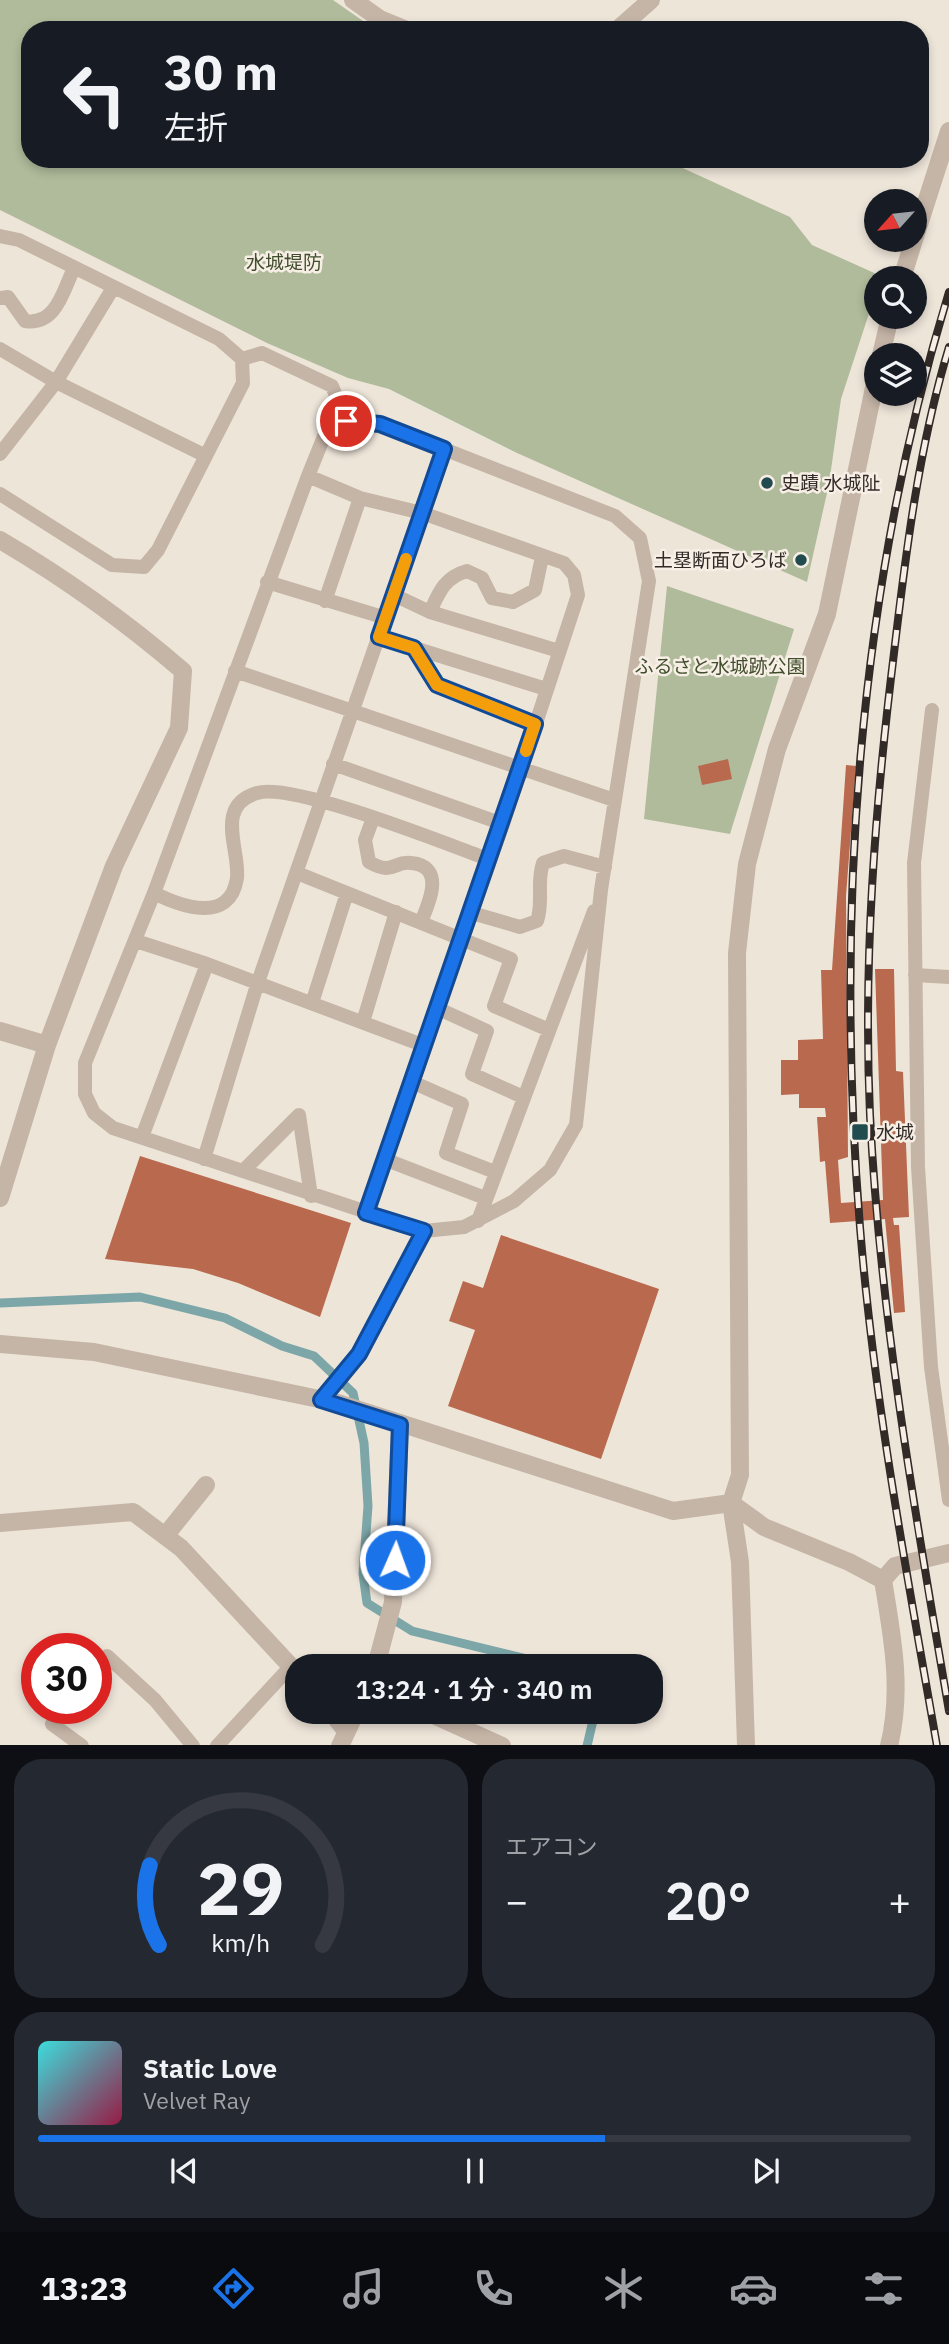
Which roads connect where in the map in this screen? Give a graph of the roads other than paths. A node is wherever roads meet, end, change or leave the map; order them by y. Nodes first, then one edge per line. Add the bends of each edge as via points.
1 (353, 0) edge
2 (650, 0) edge
3 (385, 21) edge
4 (627, 21) edge
5 (949, 131) edge
6 (928, 197) edge
7 (0, 236) edge
8 (74, 268) junction
9 (113, 288) junction
10 (0, 298) edge
11 (0, 349) edge
12 (242, 359) junction
13 (56, 383) junction
14 (870, 406) edge
15 (346, 421) junction
16 (6, 436) edge
17 (444, 449) junction
18 (0, 454) edge
19 (206, 456) junction
20 (308, 476) junction
21 (0, 494) edge
22 (360, 498) junction
23 (422, 513) junction
24 (0, 540) edge
25 (541, 558) junction
26 (267, 582) junction
27 (394, 595) junction
28 (326, 601) junction
29 (430, 612) junction
30 (386, 618) junction
31 (379, 637) junction
32 (414, 648) junction
33 (559, 651) junction
34 (235, 671) junction
35 (546, 689) junction
36 (354, 710) junction
37 (932, 710) dead end
38 (535, 724) junction
39 (333, 764) junction
40 (521, 767) junction
41 (614, 800) junction
42 (321, 801) junction
43 (373, 818) junction
44 (503, 824) junction
45 (488, 859) junction
46 (605, 866) junction
47 (297, 873) junction
48 (601, 890) junction
49 (154, 893) junction
50 (347, 893) junction
51 (396, 912) junction
52 (472, 913) junction
53 (421, 922) junction
54 (460, 939) junction
55 (135, 941) junction
56 (207, 964) junction
57 (915, 975) junction
58 (949, 977) edge
59 (257, 985) junction
60 (312, 1003) junction
61 (439, 1009) junction
62 (363, 1022) junction
63 (548, 1030) junction
64 (0, 1031) edge
65 (47, 1045) junction
66 (425, 1046) junction
67 (412, 1082) junction
68 (523, 1097) junction
69 (142, 1138) junction
70 (204, 1159) junction
71 (384, 1159) junction
72 (244, 1170) junction
73 (495, 1172) junction
74 (311, 1196) junction
75 (0, 1198) edge
76 (485, 1198) junction
77 (366, 1213) junction
78 (478, 1221) junction
79 (424, 1231) junction
80 (0, 1345) edge
81 (329, 1402) junction
82 (393, 1423) junction
83 (206, 1485) dead end
84 (949, 1500) edge
85 (731, 1503) junction
86 (0, 1523) edge
87 (165, 1536) junction
88 (949, 1553) edge
89 (883, 1580) junction
90 (380, 1654) edge
91 (285, 1660) edge
92 (112, 1661) edge
93 (285, 1679) edge
94 (52, 1724) edge
95 (454, 1724) edge
96 (82, 1745) edge
97 (193, 1745) edge
98 (218, 1745) edge
99 (502, 1745) edge
100 (746, 1745) edge
101 (889, 1745) edge

1 - 3 street
2 - 4 street
5 - 6 street
7 - 8 lane via 19,240
8 - 9 lane
8 - 10 lane via 50,317 38,323 25,321 8,297
9 - 12 lane via 219,339
9 - 13 lane
11 - 13 lane
12 - 15 lane via 262,353 332,386
12 - 19 lane via 243,383
13 - 16 lane
13 - 19 lane
14 - 85 street via 827,614 777,749 747,864 737,953 740,1475
15 - 17 lane via 380,424
15 - 20 lane via 325,434
16 - 18 lane
17 - 23 lane
17 - 41 lane via 615,516 640,538 649,581
19 - 21 lane via 158,550 144,568 112,565
20 - 22 lane
20 - 26 lane
22 - 23 lane
22 - 28 lane
23 - 25 lane
23 - 27 lane
24 - 65 street via 141,635 183,671 179,728 114,866
25 - 29 lane via 535,590 513,603 492,597 482,578 467,571 452,575 439,590
25 - 33 lane via 564,563 578,595
26 - 28 lane
26 - 34 lane
27 - 29 lane
27 - 30 lane
28 - 30 lane
29 - 33 lane
30 - 31 lane
31 - 32 lane
31 - 36 lane
32 - 35 lane
32 - 38 lane via 437,685
33 - 35 lane
34 - 36 lane
34 - 49 lane
35 - 38 lane
36 - 39 lane
36 - 40 lane
37 - 57 lane via 914,863
38 - 40 lane
39 - 42 lane
39 - 44 lane
40 - 41 lane
40 - 44 lane
41 - 46 lane
42 - 43 lane
42 - 47 lane
42 - 49 lane via 270,791 256,793 241,805 232,818 237,878 230,895 215,906 185,908
43 - 45 lane
43 - 53 lane via 365,840 369,862 390,869 410,863 431,875 434,891
44 - 45 lane
45 - 52 lane
46 - 48 lane
46 - 52 lane via 564,856 543,863 537,921 520,928
47 - 50 lane
47 - 59 lane
48 - 63 lane
48 - 78 lane via 576,1125 550,1170 514,1201
49 - 55 lane
50 - 51 lane
50 - 60 lane
51 - 53 lane
51 - 62 lane
52 - 54 lane
53 - 54 lane
54 - 61 lane
54 - 63 lane via 511,959 494,1006
55 - 56 lane
55 - 69 lane via 85,1063 85,1094 94,1113 113,1128
56 - 59 lane
56 - 69 lane
57 - 58 lane
57 - 84 lane via 918,1167 930,1353
59 - 60 lane
59 - 70 lane
60 - 62 lane
61 - 66 lane
61 - 68 lane via 487,1031 472,1074
62 - 66 lane
63 - 68 lane
64 - 65 street
65 - 75 street
66 - 67 lane
67 - 71 lane
67 - 73 lane via 462,1104 446,1153
68 - 73 lane
69 - 70 lane
70 - 72 lane
71 - 76 lane
71 - 77 lane
72 - 74 lane
72 - 74 lane via 299,1115
73 - 76 lane
74 - 77 lane
76 - 78 lane
77 - 79 lane
78 - 79 lane
79 - 81 lane
80 - 81 street via 94,1352
81 - 82 street
82 - 85 street via 673,1511
82 - 90 street via 393,1602
83 - 87 street
85 - 89 street via 764,1527
85 - 100 street via 740,1562
86 - 87 street via 133,1513
87 - 91 street
88 - 89 street via 895,1566
89 - 101 street via 896,1665
92 - 97 lane via 155,1700
93 - 98 lane
94 - 96 lane
95 - 99 street

